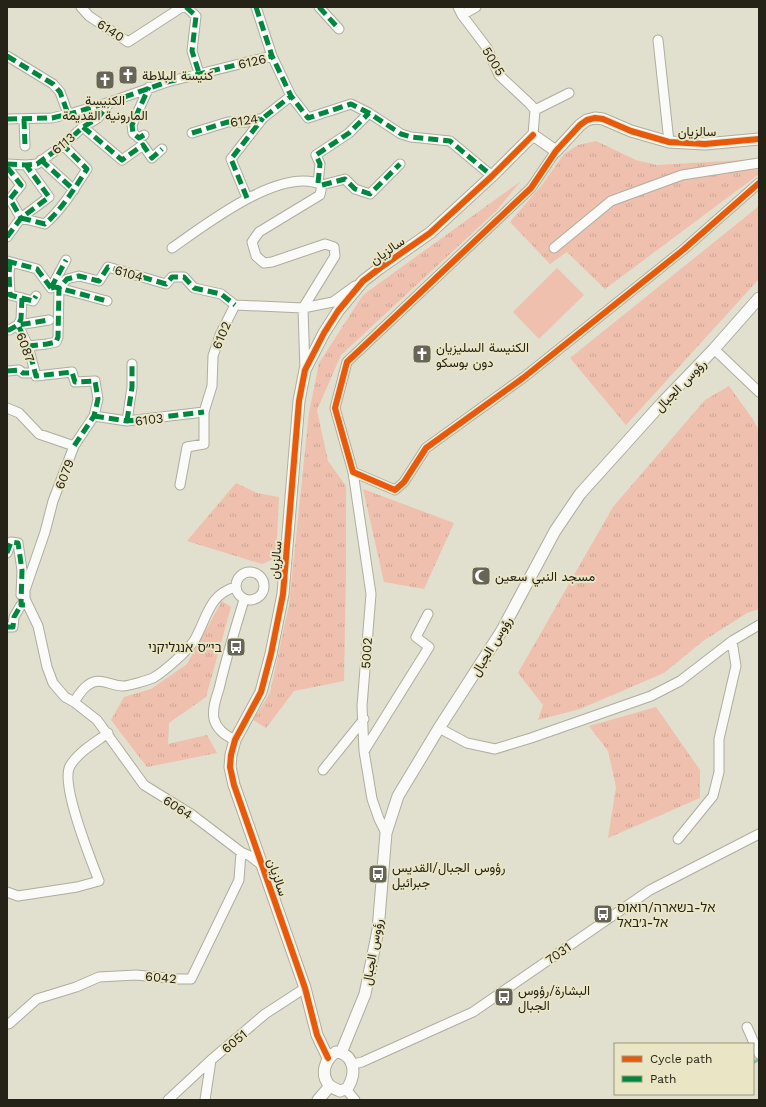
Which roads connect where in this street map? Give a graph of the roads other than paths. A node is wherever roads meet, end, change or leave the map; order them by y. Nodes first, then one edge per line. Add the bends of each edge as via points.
1 (82, 7) edge
2 (182, 7) edge
3 (186, 7) edge
4 (256, 7) edge
5 (318, 7) edge
6 (476, 7) edge
7 (460, 11) edge
8 (338, 29) dead end
9 (658, 40) dead end
10 (7, 56) edge
11 (272, 56) junction
12 (199, 73) junction
13 (149, 87) junction
14 (569, 92) dead end
15 (290, 96) junction
16 (110, 102) junction
17 (534, 110) junction
18 (369, 113) junction
19 (68, 114) junction
20 (263, 118) junction
21 (7, 119) edge
22 (24, 119) junction
23 (83, 127) junction
24 (192, 133) dead end
25 (144, 135) dead end
26 (533, 135) junction
27 (759, 139) edge
28 (669, 142) junction
29 (63, 145) junction
30 (25, 146) dead end
31 (162, 149) dead end
32 (556, 150) junction
33 (41, 160) junction
34 (759, 163) edge
35 (400, 164) dead end
36 (26, 165) junction
37 (7, 166) edge
38 (492, 176) junction
39 (759, 183) edge
40 (320, 184) junction
41 (74, 190) junction
42 (247, 198) junction
43 (21, 218) junction
44 (7, 237) edge
45 (172, 248) dead end
46 (554, 248) dead end
47 (66, 260) dead end
48 (9, 262) edge
49 (8, 274) edge
50 (363, 281) junction
51 (55, 288) junction
52 (36, 296) dead end
53 (22, 298) junction
54 (759, 298) edge
55 (107, 301) dead end
56 (235, 305) junction
57 (303, 308) junction
58 (49, 320) dead end
59 (18, 324) junction
60 (7, 330) edge
61 (28, 346) junction
62 (714, 349) junction
63 (132, 364) dead end
64 (7, 370) edge
65 (305, 370) junction
66 (29, 373) dead end
67 (759, 392) edge
68 (7, 408) edge
69 (204, 412) junction
70 (94, 416) junction
71 (127, 421) junction
72 (74, 446) junction
73 (353, 472) junction
74 (180, 485) dead end
75 (7, 553) edge
76 (235, 587) junction
77 (244, 600) junction
78 (24, 605) junction
79 (428, 614) dead end
80 (759, 625) edge
81 (7, 627) edge
82 (732, 641) junction
83 (74, 702) junction
84 (364, 719) junction
85 (438, 728) junction
86 (108, 733) junction
87 (235, 740) junction
88 (364, 751) junction
89 (323, 770) dead end
90 (386, 833) junction
91 (759, 834) edge
92 (678, 839) dead end
93 (241, 852) junction
94 (263, 866) junction
95 (7, 892) edge
96 (304, 988) junction
97 (7, 1024) edge
98 (747, 1027) dead end
99 (341, 1053) junction
100 (759, 1054) edge
101 (328, 1058) junction
102 (211, 1060) junction
103 (353, 1064) junction
104 (330, 1086) junction
105 (346, 1089) junction
106 (168, 1100) edge
107 (205, 1100) edge
108 (318, 1100) edge
109 (355, 1100) edge

1 - 2 street, 6140 via 89,16 128,42
3 - 12 street via 196,16 192,51
4 - 11 street
5 - 8 street
6 - 7 street
7 - 17 street, 5005 via 487,48 499,75
9 - 28 street
10 - 19 street via 53,84 60,92
11 - 12 street, 6126
11 - 15 street, 6126
12 - 13 street, 6126
13 - 16 street, 6126
13 - 25 street via 132,125 133,133 139,138
14 - 17 street
15 - 18 street, 6126 via 308,118 351,104
15 - 20 street, 6124
16 - 19 street, 6126
16 - 23 street, 6113 via 98,118
17 - 26 street
18 - 38 street, 6126 via 401,134 450,142
18 - 40 street via 349,133 316,155 320,164
19 - 22 street, 6126 via 52,118
20 - 24 street, 6124 via 247,122 228,122
20 - 42 street via 231,159
21 - 22 street, 6126
22 - 30 street
23 - 29 street, 6113
23 - 31 street via 122,160 143,145 152,158
26 - 32 street
26 - 38 street, سالزيان
27 - 28 street, سالزيان via 705,144
28 - 32 street, سالزيان via 595,118 580,125
29 - 33 street, 6113
29 - 41 street via 87,169
32 - 73 street, 5002 via 530,188 347,362 335,408
33 - 36 street, 6113 via 37,164
33 - 41 street
34 - 46 street via 682,175 611,201
35 - 40 street via 370,194 354,189 345,179
36 - 37 street, 6113
36 - 43 street via 49,197
37 - 43 street via 21,185 10,199
38 - 50 street, سالزيان via 430,233
39 - 73 street via 683,250 529,373 426,448 404,482 394,490
40 - 42 street via 305,181 289,183
40 - 57 street via 320,195 260,232 252,242 256,256 264,263 325,244 334,247 335,256
41 - 43 street via 45,224
42 - 45 street
43 - 44 street
47 - 51 street
48 - 49 street
48 - 51 street via 37,270
49 - 53 street via 10,295
50 - 57 street, 6102 via 332,302
50 - 65 street, سالزيان via 338,311
51 - 55 street
51 - 56 street, 6104 via 67,279 79,276 99,281 108,267 166,284 172,277 184,277 194,288 221,294
51 - 61 street via 58,337 56,342
52 - 53 street via 33,301
53 - 59 street, 6087 via 21,319
54 - 62 street, رؤوس الجبال
56 - 57 street, 6102
56 - 69 street, 6102 via 213,356 212,386
57 - 65 street
58 - 59 street, 6087
59 - 60 street, 6087
59 - 61 street, 6087
61 - 70 street, 6087 via 36,376 72,372 75,382 94,381 98,399
62 - 67 street
62 - 85 street, رؤوس الجبال via 580,494 555,531 501,632
63 - 71 street via 132,387
64 - 66 street
65 - 87 street, سالزيان via 299,402 283,594 261,692
68 - 72 street, 6079 via 19,413 40,434
69 - 71 street, 6103
69 - 74 street, 6102 via 204,444 187,447
70 - 71 street, 6103
70 - 72 street, 6087
72 - 78 street, 6079 via 53,501 25,590
73 - 84 street, 5002 via 371,594 362,706
75 - 78 street via 11,542 18,543
76 - 77 street
76 - 77 street via 238,578 246,572 260,576 264,585 262,594 254,600
76 - 83 street via 220,594 213,601 193,642 174,662 152,678 123,686 101,681 88,684
77 - 87 street via 224,664 214,708 214,719 218,728
78 - 81 street via 14,617 13,627
78 - 83 street, 6064 via 38,626 53,683 65,697
79 - 88 street via 416,637 429,647
80 - 82 street
82 - 85 street via 680,681 651,696 495,749 467,743
82 - 92 street via 736,666 719,739 719,772 713,796
83 - 86 street, 6064 via 97,720
84 - 88 street, 5002
84 - 89 street
85 - 90 street, رؤوس الجبال via 398,796
86 - 93 street, 6064 via 144,785 191,814
86 - 95 street via 76,758 68,774 76,819 99,881 18,896
87 - 94 street, سالزيان via 230,767 234,785
88 - 90 street, 5002 via 372,799
90 - 99 street, رؤوس الجبال via 378,930 364,994
91 - 103 street, 7031 via 650,890 473,1012
93 - 94 street, 6064
93 - 97 street, 6042 via 239,880 191,979 136,975 99,977 37,999
94 - 96 street, سالزيان
96 - 101 street, سالزيان via 317,1035
96 - 102 street, 6051 via 265,1014
98 - 100 street
99 - 101 street via 336,1052
99 - 103 street
101 - 104 street via 324,1069
102 - 106 street, 6051
102 - 107 street
103 - 105 street via 353,1077
104 - 105 street via 340,1091
104 - 108 street
105 - 109 street

